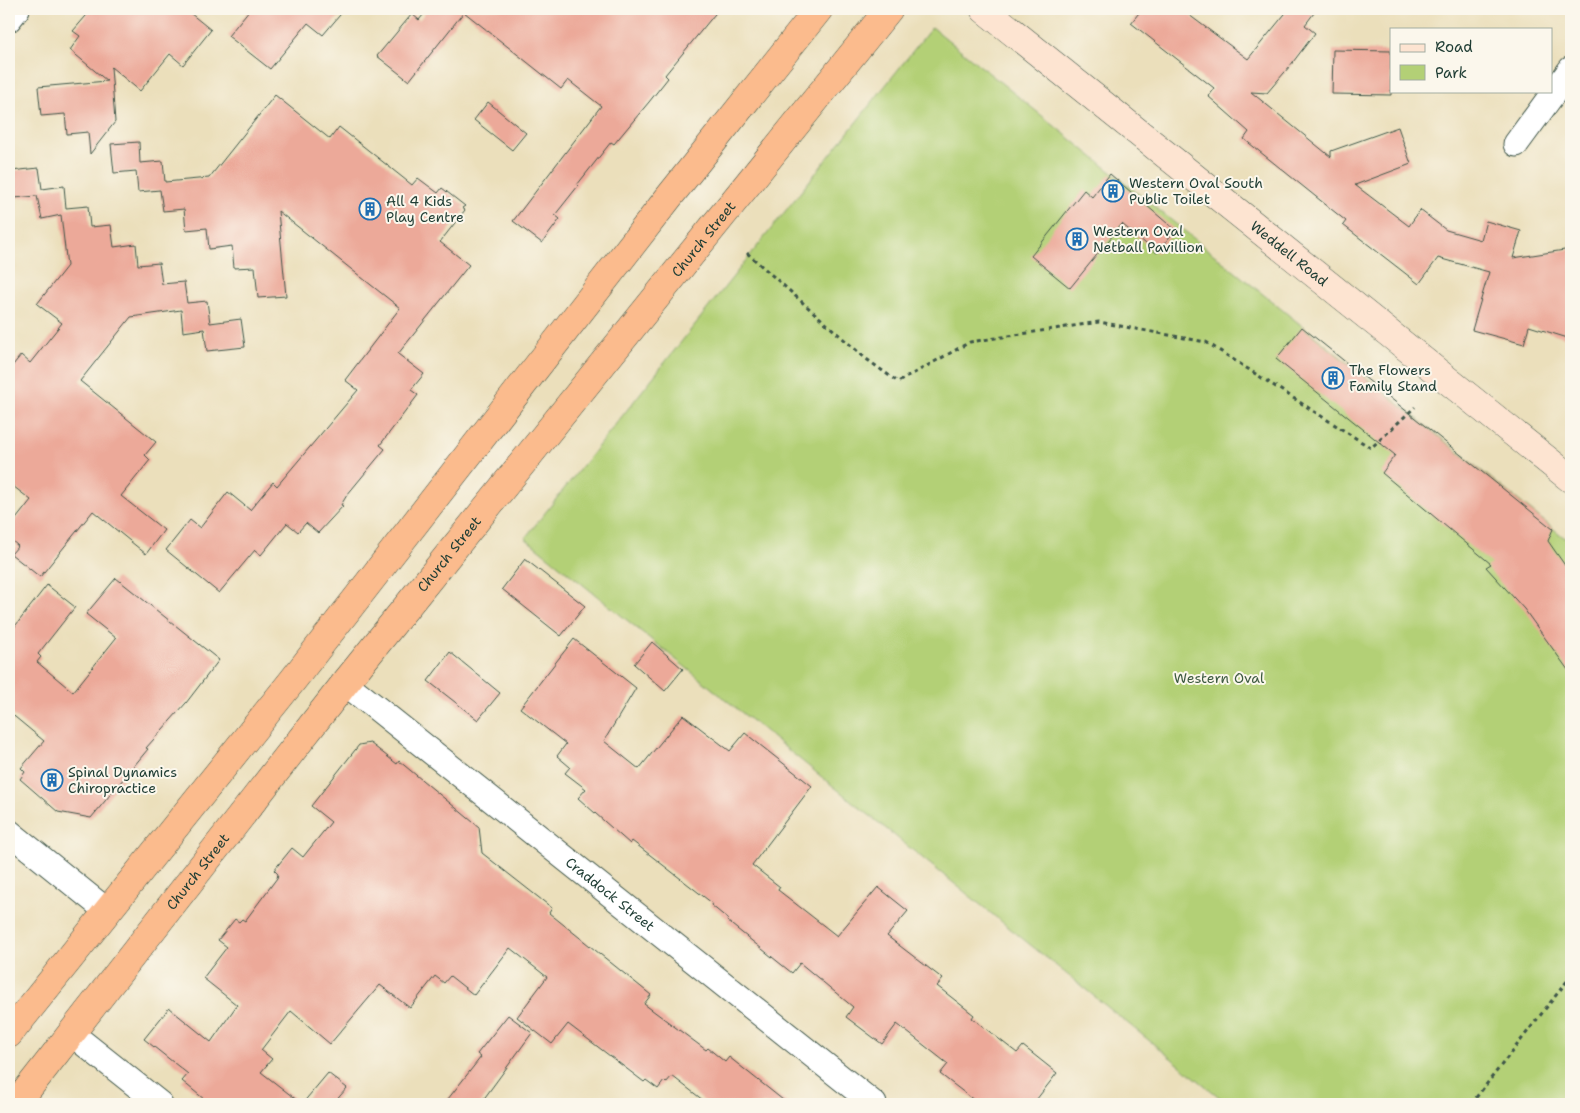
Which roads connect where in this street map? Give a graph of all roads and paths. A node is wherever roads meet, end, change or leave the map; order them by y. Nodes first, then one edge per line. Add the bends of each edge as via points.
1 (17, 9) edge
2 (819, 9) edge
3 (889, 9) edge
4 (984, 9) edge
5 (9, 19) edge
6 (1571, 70) edge
7 (1516, 144) dead end
8 (747, 253) dead end
9 (1415, 407) dead end
10 (1571, 479) edge
11 (346, 683) junction
12 (9, 832) edge
13 (107, 911) junction
14 (1571, 976) edge
15 (9, 1034) edge
16 (72, 1034) junction
17 (16, 1104) edge
18 (160, 1104) edge
19 (874, 1104) edge
20 (1471, 1104) edge

1 - 5 street
2 - 13 highway via 293,680
3 - 11 highway, Church Street
4 - 10 street, Weddell Road
6 - 7 street
8 - 9 path via 865,358 898,382 970,342 1099,322 1206,342 1371,448
11 - 16 highway, Church Street
11 - 19 street, Craddock Street
12 - 13 street
13 - 15 highway
14 - 20 path
16 - 17 highway, Church Street
16 - 18 street

